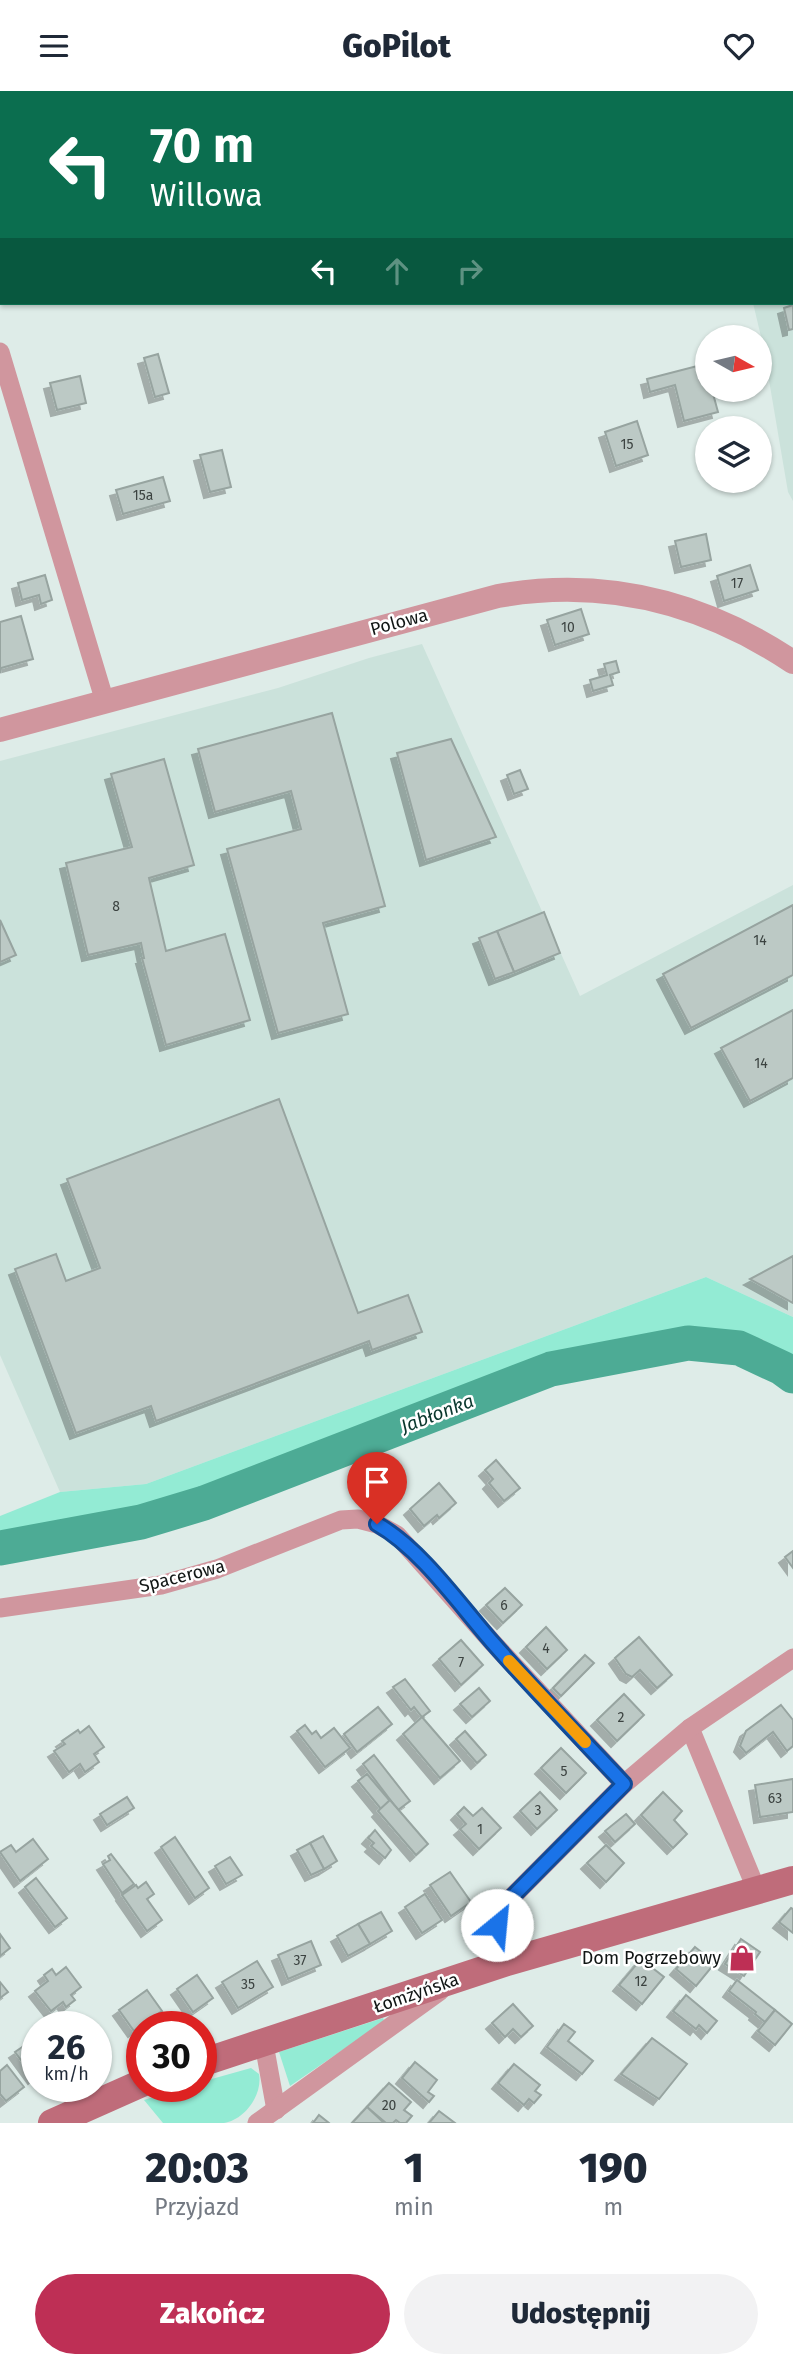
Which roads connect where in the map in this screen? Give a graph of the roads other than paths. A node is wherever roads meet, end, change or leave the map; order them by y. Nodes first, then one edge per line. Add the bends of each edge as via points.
1 (0, 352) edge
2 (793, 662) edge
3 (105, 702) junction
4 (0, 730) edge
5 (0, 1608) edge
6 (793, 1658) edge
7 (690, 1728) junction
8 (624, 1784) junction
9 (793, 1879) edge
10 (757, 1891) junction
11 (507, 1962) junction
12 (458, 1978) junction
13 (264, 2044) junction
14 (217, 2058) edge
15 (126, 2090) edge
16 (275, 2110) junction
17 (52, 2123) edge
18 (257, 2123) edge

1 - 3 street
2 - 3 street, Polowa via 728,624 685,607 628,594 545,589 498,596
3 - 4 street, Polowa
5 - 8 street, Spacerowa via 161,1585 217,1569 341,1520 377,1524 397,1535
6 - 7 street
7 - 8 street
7 - 10 street
8 - 11 street via 499,1913 497,1925
9 - 10 main road, Łomżyńska
10 - 11 main road, Łomżyńska
11 - 12 main road, Łomżyńska
12 - 13 main road, Łomżyńska
12 - 16 street
13 - 14 main road, Łomżyńska
13 - 16 street
15 - 17 main road
16 - 18 street

